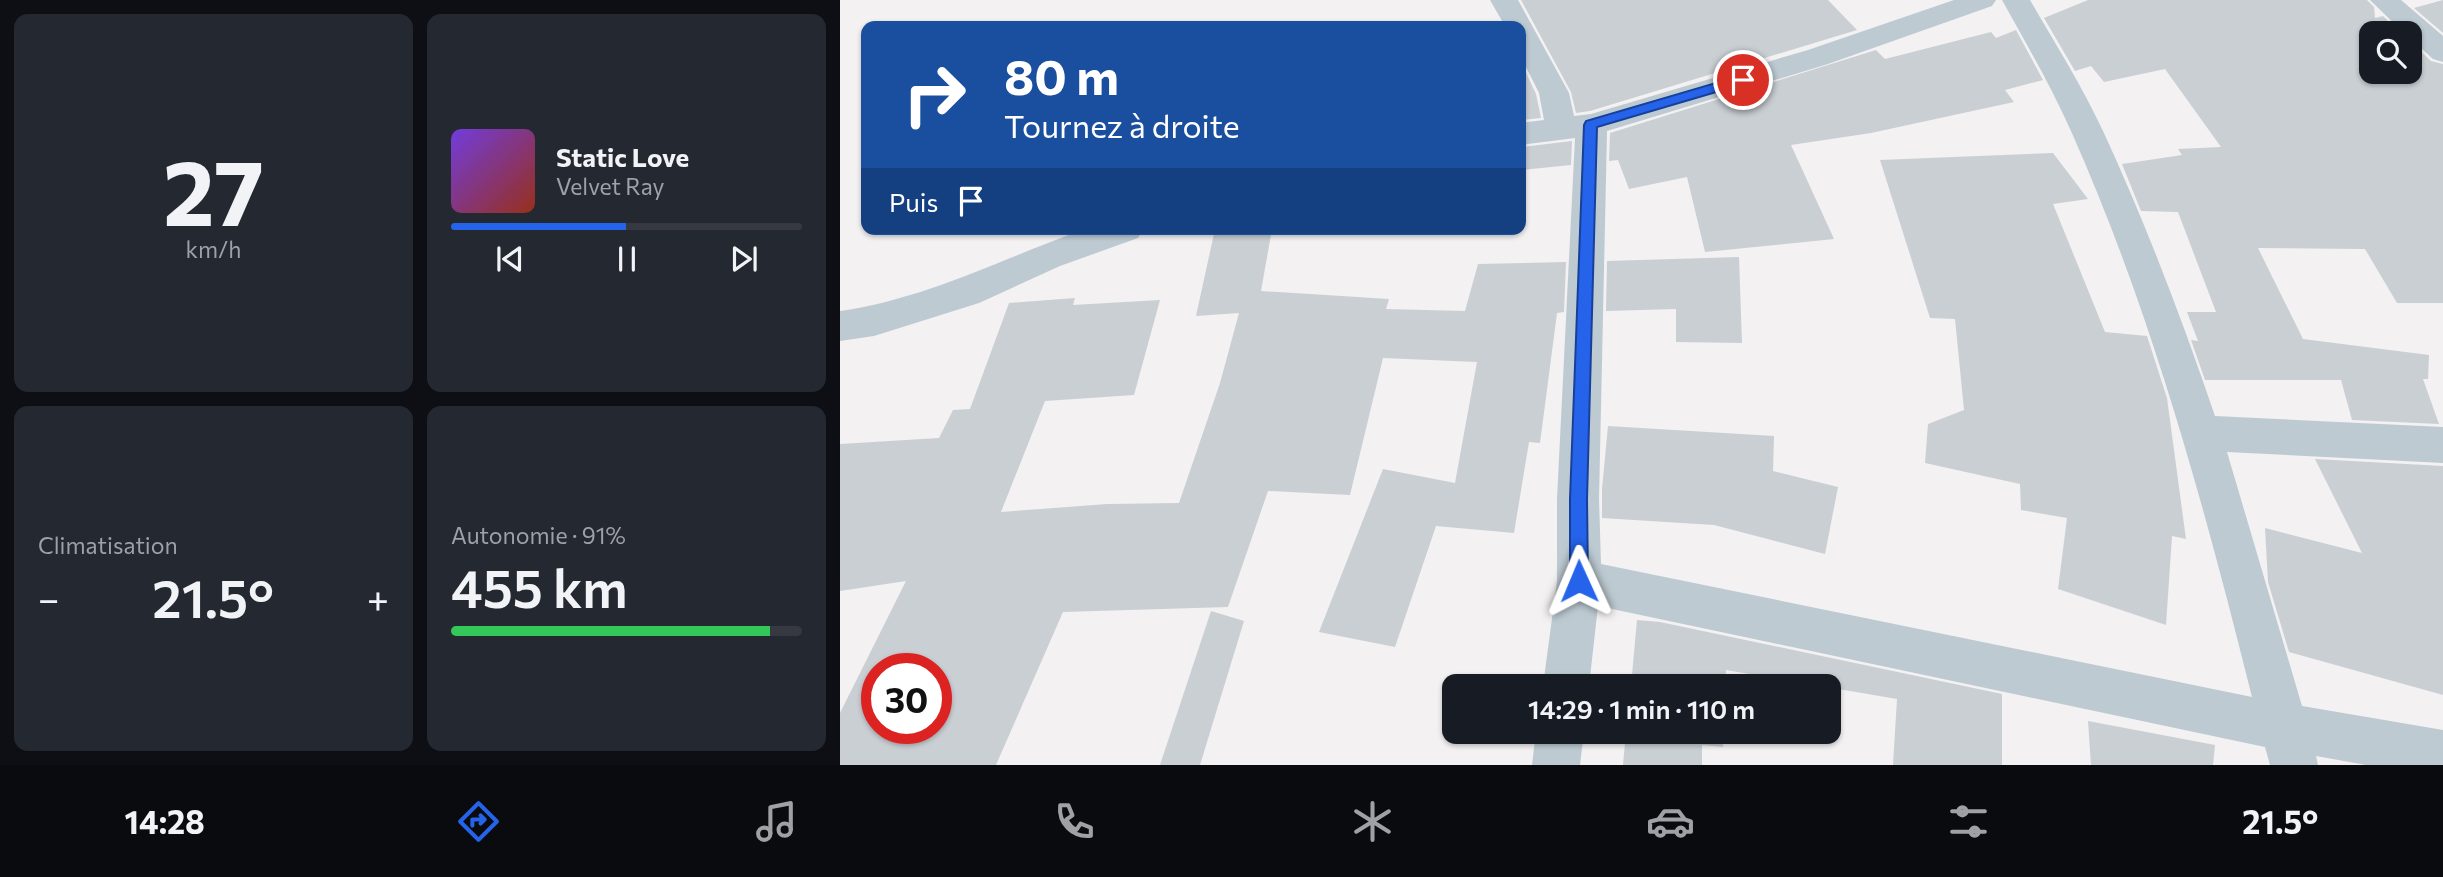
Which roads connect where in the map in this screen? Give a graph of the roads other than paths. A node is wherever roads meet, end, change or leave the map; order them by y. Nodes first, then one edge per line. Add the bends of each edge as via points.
1 (1504, 0) edge
2 (1982, 0) edge
3 (2016, 0) edge
4 (2384, 0) edge
5 (1516, 21) edge
6 (1526, 39) edge
7 (2443, 52) edge
8 (1576, 127) junction
9 (1526, 133) edge
10 (1109, 235) edge
11 (840, 326) edge
12 (2201, 433) junction
13 (2443, 444) edge
14 (1579, 581) junction
15 (1567, 674) edge
16 (1559, 744) edge
17 (2289, 746) edge
18 (2443, 754) edge
19 (1556, 765) edge

1 - 5 street
2 - 8 street via 1818,57
3 - 12 street via 2086,129 2161,310
4 - 7 street
6 - 8 street
8 - 9 street
8 - 14 street
10 - 11 street via 966,293 874,321
12 - 13 street
12 - 17 street
14 - 15 street
14 - 17 street
16 - 19 street
17 - 18 street

